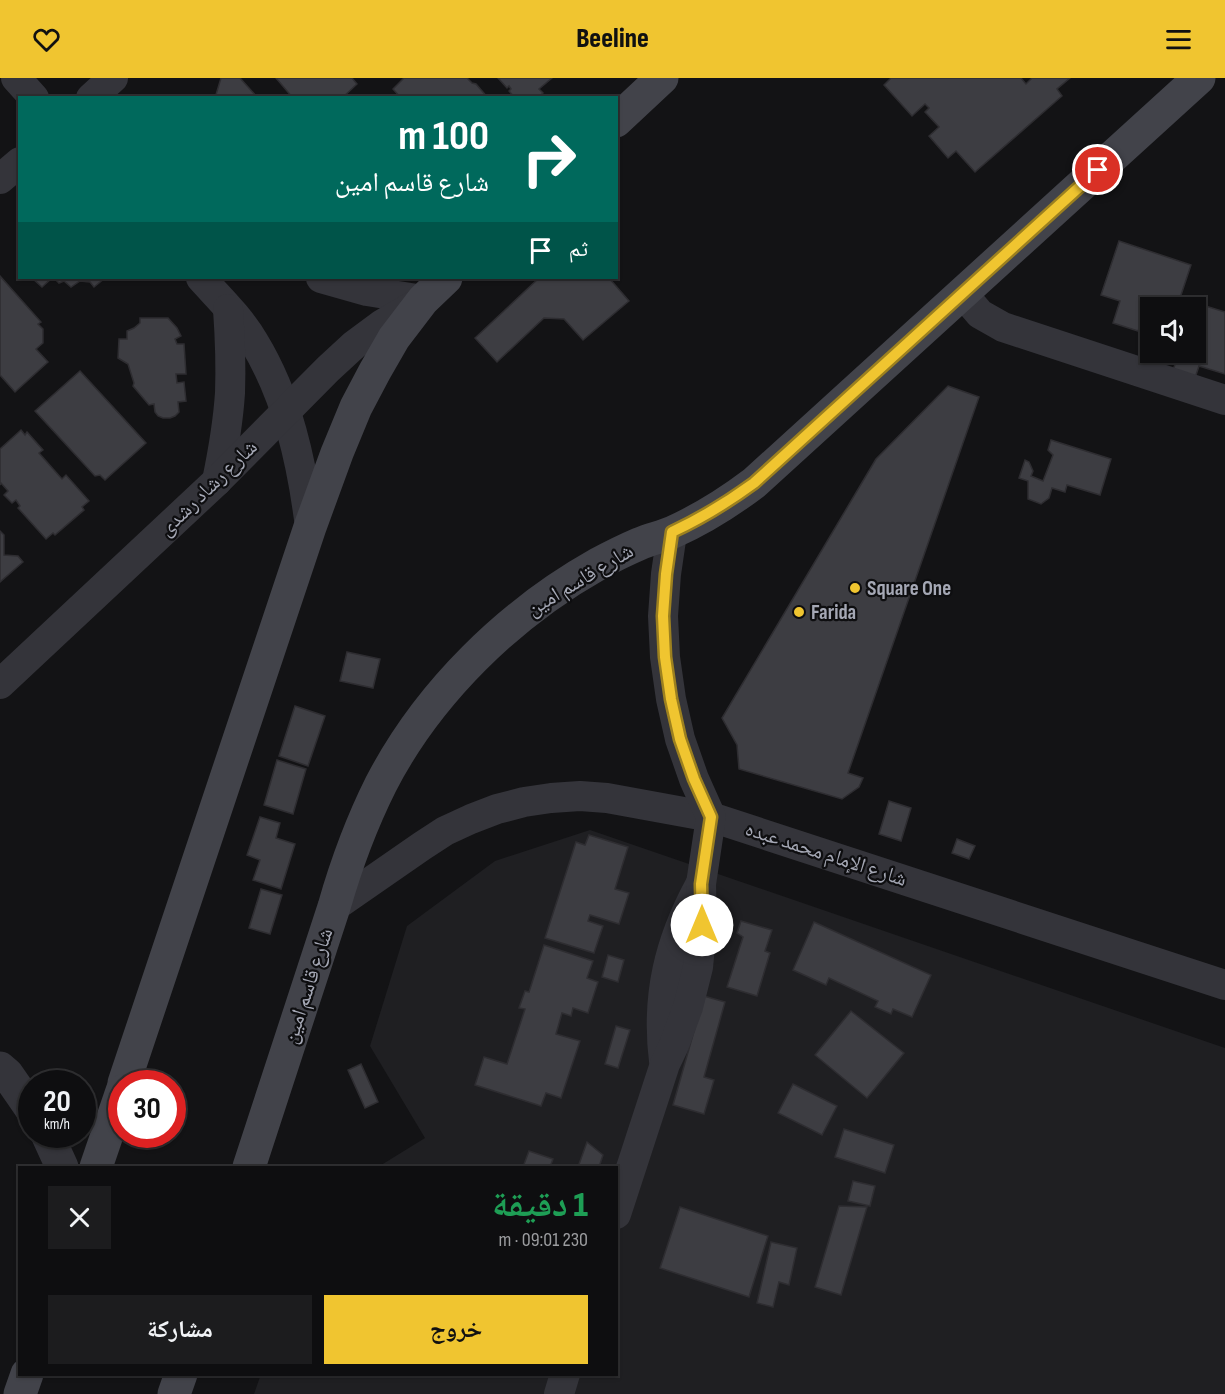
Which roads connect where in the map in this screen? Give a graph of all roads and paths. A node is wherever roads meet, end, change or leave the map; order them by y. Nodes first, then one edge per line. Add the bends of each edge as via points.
1 (16, 78) edge
2 (662, 78) edge
3 (1199, 78) edge
4 (32, 96) edge
5 (618, 119) edge
6 (18, 164) edge
7 (0, 179) edge
8 (202, 279) edge
9 (325, 279) edge
10 (445, 279) edge
11 (962, 294) junction
12 (423, 300) junction
13 (228, 309) junction
14 (1225, 400) edge
15 (286, 412) junction
16 (217, 481) junction
17 (310, 527) junction
18 (672, 532) junction
19 (0, 684) edge
20 (711, 817) junction
21 (701, 884) junction
22 (334, 907) junction
23 (669, 960) junction
24 (698, 967) junction
25 (1225, 985) edge
26 (665, 1064) junction
27 (0, 1068) edge
28 (128, 1070) edge
29 (18, 1090) edge
30 (108, 1132) edge
31 (53, 1148) edge
32 (62, 1166) edge
33 (96, 1166) edge
34 (249, 1166) edge
35 (618, 1208) edge
36 (26, 1376) edge
37 (180, 1376) edge
38 (564, 1376) edge
39 (20, 1394) edge
40 (174, 1394) edge
41 (559, 1394) edge

1 - 4 street
2 - 5 main road
3 - 11 main road, شارع قاسم امين
6 - 7 street
8 - 13 street
9 - 12 street
10 - 12 main road
11 - 14 street via 980,314 1003,327
11 - 18 main road, شارع قاسم امين via 754,483 700,519
12 - 15 street, شارع رشاد رشدى via 354,345
12 - 17 main road via 394,338 356,407
13 - 15 street via 253,340 271,372
13 - 16 street via 230,395
15 - 16 street, شارع رشاد رشدى
15 - 17 street via 305,488
16 - 19 street, شارع رشاد رشدى
17 - 28 main road
18 - 20 street via 663,616 666,668 680,739
18 - 22 main road, شارع قاسم امين via 638,544 560,587 490,642 459,674 430,708 382,783 347,864
20 - 21 street
20 - 22 street, شارع الإمام محمد عبده via 607,798 580,796 524,802 445,831
20 - 25 street, شارع الإمام محمد عبده
21 - 23 street via 682,921
21 - 24 street
22 - 34 main road, شارع قاسم امين
23 - 24 street
23 - 26 street via 661,1022
24 - 26 street via 688,1007
26 - 35 street
27 - 29 street
30 - 33 main road
31 - 32 street
36 - 39 main road
37 - 40 main road
38 - 41 street

